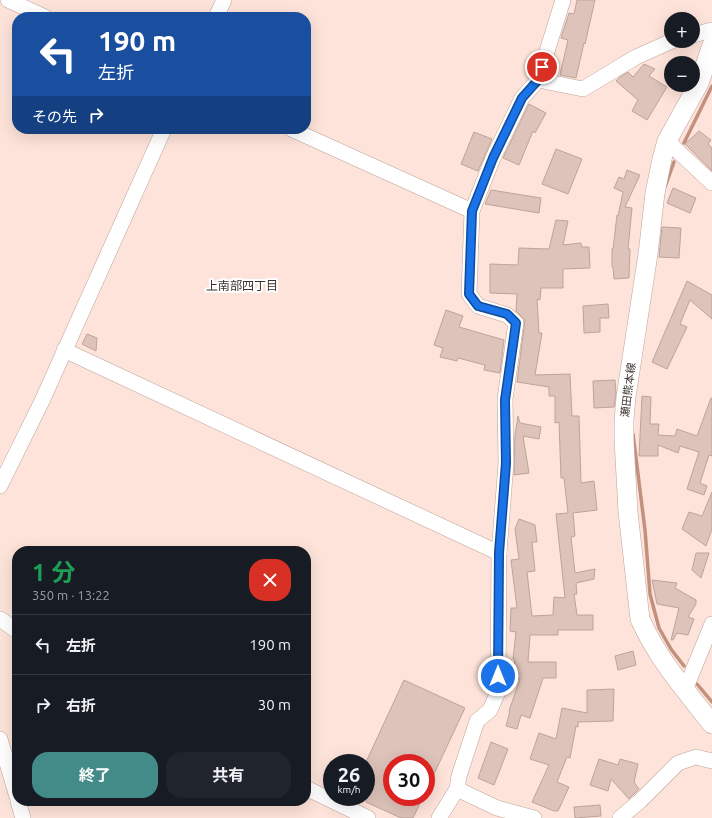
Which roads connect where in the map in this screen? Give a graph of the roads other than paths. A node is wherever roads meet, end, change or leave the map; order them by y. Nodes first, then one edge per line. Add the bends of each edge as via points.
1 (8, 0) edge
2 (224, 0) edge
3 (563, 0) edge
4 (34, 12) edge
5 (218, 12) edge
6 (712, 30) edge
7 (700, 33) edge
8 (664, 45) edge
9 (712, 45) edge
10 (538, 80) junction
11 (162, 134) edge
12 (302, 134) edge
13 (667, 141) junction
14 (712, 183) edge
15 (472, 211) junction
16 (64, 350) junction
17 (0, 486) edge
18 (499, 553) junction
19 (0, 619) edge
20 (712, 624) edge
21 (12, 627) edge
22 (686, 690) junction
23 (712, 724) edge
24 (0, 739) edge
25 (712, 762) edge
26 (12, 780) edge
27 (457, 789) junction
28 (311, 790) edge
29 (19, 806) edge
30 (23, 818) edge
31 (368, 818) edge
32 (439, 818) edge
33 (534, 818) edge
34 (620, 818) edge

1 - 4 street
2 - 5 street
3 - 10 street
6 - 7 street
8 - 10 street via 636,57 583,89
9 - 13 main road, 瀬田熊本線 via 699,83
10 - 15 street via 522,98 493,158
11 - 16 street
12 - 15 street
13 - 14 street
13 - 22 main road, 瀬田熊本線 via 655,193 626,397 624,440 628,512 640,618 659,654
15 - 18 street via 469,294 478,306 507,314 516,323 505,400 506,463
16 - 17 street
16 - 18 street
18 - 27 street via 498,692 490,710 477,721
19 - 21 street
20 - 22 street
22 - 23 main road, 瀬田熊本線
24 - 26 street
25 - 34 street via 696,757 678,763
27 - 32 street
27 - 33 street via 497,808
28 - 31 street
29 - 30 street

